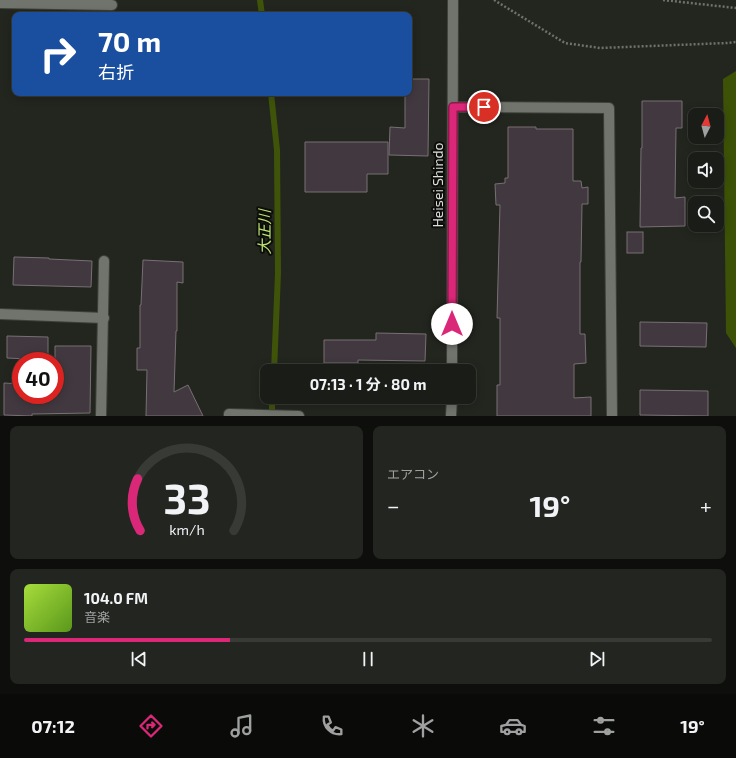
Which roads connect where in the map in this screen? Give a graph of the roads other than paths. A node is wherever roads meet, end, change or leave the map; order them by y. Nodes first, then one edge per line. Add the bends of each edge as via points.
1 (453, 0) edge
2 (0, 3) edge
3 (112, 7) edge
4 (453, 107) junction
5 (104, 261) dead end
6 (0, 314) edge
7 (104, 318) junction
8 (452, 364) edge
9 (452, 404) edge
10 (101, 416) edge
11 (229, 416) edge
12 (294, 416) edge
13 (299, 416) edge
14 (451, 416) edge
15 (612, 416) edge

1 - 4 street, Heisei Shindo
2 - 3 street
4 - 8 street, Heisei Shindo
4 - 15 street via 609,108
5 - 7 street
6 - 7 street
7 - 10 street
9 - 14 street
11 - 12 street
12 - 13 street

